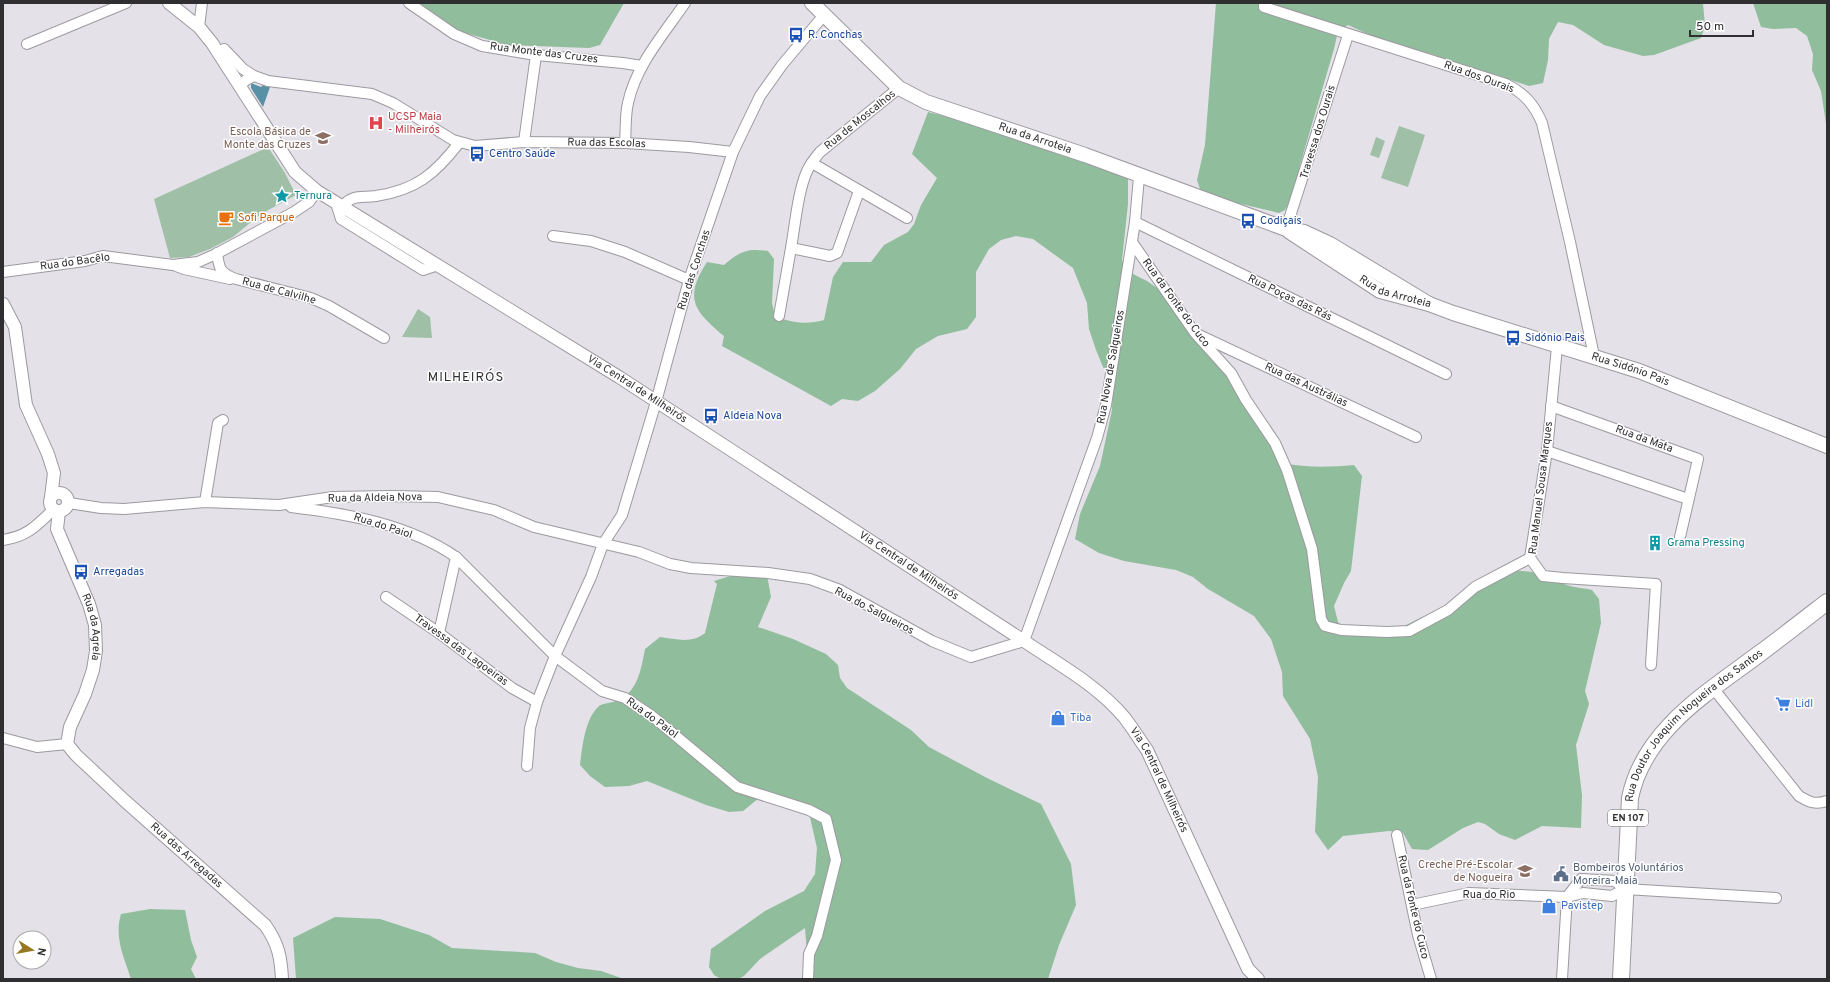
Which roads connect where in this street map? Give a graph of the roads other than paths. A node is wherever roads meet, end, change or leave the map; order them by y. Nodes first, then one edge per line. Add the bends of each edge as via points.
1 (126, 3) edge
2 (169, 3) edge
3 (202, 3) edge
4 (409, 3) edge
5 (685, 3) edge
6 (812, 3) edge
7 (1264, 5) edge
8 (824, 15) junction
9 (199, 27) junction
10 (1348, 35) junction
11 (28, 44) dead end
12 (219, 54) junction
13 (536, 55) junction
14 (642, 66) junction
15 (254, 76) junction
16 (240, 86) junction
17 (899, 88) junction
18 (524, 142) junction
19 (459, 143) junction
20 (625, 143) junction
21 (733, 152) junction
22 (812, 163) junction
23 (1139, 176) junction
24 (317, 191) junction
25 (859, 191) junction
26 (339, 204) junction
27 (907, 218) dead end
28 (1135, 222) junction
29 (1286, 229) junction
30 (553, 236) dead end
31 (1132, 242) junction
32 (791, 248) junction
33 (217, 253) junction
34 (204, 259) junction
35 (173, 265) junction
36 (3, 272) edge
37 (209, 275) junction
38 (236, 279) junction
39 (689, 280) junction
40 (3, 304) edge
41 (1429, 304) joint
42 (779, 316) dead end
43 (1195, 333) junction
44 (384, 338) dead end
45 (1557, 346) junction
46 (1594, 356) junction
47 (1446, 374) dead end
48 (656, 402) junction
49 (1551, 406) junction
50 (223, 420) dead end
51 (1416, 437) dead end
52 (1827, 446) edge
53 (1547, 450) junction
54 (54, 473) junction
55 (52, 497) junction
56 (66, 498) junction
57 (1688, 499) junction
58 (205, 502) junction
59 (280, 505) junction
60 (56, 510) junction
61 (1680, 537) dead end
62 (3, 540) edge
63 (603, 544) junction
64 (456, 557) junction
65 (1530, 558) junction
66 (386, 597) dead end
67 (1827, 602) edge
68 (439, 632) junction
69 (1024, 641) junction
70 (555, 656) junction
71 (1651, 665) dead end
72 (1713, 688) junction
73 (537, 702) junction
74 (3, 738) edge
75 (67, 744) junction
76 (527, 766) dead end
77 (1827, 801) edge
78 (1397, 835) dead end
79 (1625, 889) junction
80 (1566, 897) junction
81 (1776, 898) dead end
82 (1412, 905) junction
83 (282, 979) edge
84 (808, 979) edge
85 (1258, 979) edge
86 (1431, 979) edge
87 (1562, 979) edge
88 (1621, 979) edge

1 - 11 street
2 - 9 street
3 - 9 street
4 - 13 street, Rua Monte das Cruzes via 468,41 482,46
5 - 14 street
6 - 8 main road, Rua da Arroteia
7 - 10 street, Rua dos Ourais
8 - 17 main road, Rua da Arroteia
8 - 21 street, Rua das Conchas via 760,96
9 - 12 street
10 - 29 street, Travessa dos Ourais
10 - 46 street, Rua dos Ourais via 1506,84 1527,97 1542,123
12 - 15 street, Rua das Escolas via 224,49 243,69
12 - 16 street
13 - 14 street, Rua Monte das Cruzes via 623,62
13 - 18 street
14 - 20 street via 628,103
15 - 16 street
15 - 19 street, Rua das Escolas via 268,81 372,94 393,102
16 - 24 street, Via Central de Milheirós via 295,172
17 - 22 street, Rua de Moscalhos via 820,152
17 - 23 main road, Rua da Arroteia via 937,106
18 - 19 street, Rua das Escolas via 475,146
18 - 20 street, Rua das Escolas
19 - 26 street via 443,164 426,178 406,189 376,196 357,197
20 - 21 street, Rua das Escolas
21 - 39 street, Rua das Conchas
22 - 25 street
22 - 32 street, Rua de Moscalhos via 801,193
23 - 28 street, Rua Nova de Salgueiros
23 - 29 main road, Rua da Arroteia
24 - 26 street, Via Central de Milheirós
24 - 33 street, Rua do Bacêlo via 309,202 294,212
25 - 27 street
25 - 32 street via 837,253 830,256
26 - 48 street, Via Central de Milheirós
28 - 31 street, Rua Nova de Salgueiros
28 - 47 street, Rua Poças das Rás
29 - 41 main road, Rua da Arroteia via 1304,232 1330,244
30 - 39 street via 591,241
31 - 43 street, Rua da Fonte do Cuco
31 - 69 street, Rua Nova de Salgueiros via 1106,405 1099,431
32 - 42 street, Rua de Moscalhos
33 - 34 street, Rua do Bacêlo
33 - 38 street, Rua de Calvilhe via 219,266 224,274
34 - 35 street, Rua do Bacêlo
34 - 37 street
35 - 36 street, Rua do Bacêlo via 103,256 85,261
35 - 37 street, Rua de Calvilhe
37 - 38 street, Rua de Calvilhe
38 - 44 street, Rua de Calvilhe via 317,301
39 - 48 street, Rua das Conchas
40 - 54 street via 15,327 26,405
41 - 45 main road, Rua Sidónio Pais via 1453,314
43 - 51 street, Rua das Austrálias
43 - 65 street, Rua da Fonte do Cuco via 1231,373 1278,450 1287,470 1312,549 1321,619 1325,626 1349,630 1409,631 1448,610 1476,587
45 - 46 main road, Rua Sidónio Pais
45 - 49 street, Rua Manuel Sousa Marques
46 - 52 main road, Rua Sidónio Pais via 1639,371
48 - 63 street, Rua das Conchas via 622,515
48 - 69 street, Via Central de Milheirós
49 - 53 street, Rua Manuel Sousa Marques
49 - 57 street, Rua da Mata via 1698,459
50 - 58 street via 218,423
53 - 57 street
53 - 65 street, Rua Manuel Sousa Marques
54 - 55 street
54 - 56 street via 58,476
55 - 56 street via 58,493
55 - 60 street via 50,502
56 - 58 street, Rua da Aldeia Nova via 101,508
56 - 60 street via 64,510
57 - 61 street, Rua da Mata
58 - 59 street, Rua da Aldeia Nova
59 - 63 street, Rua da Aldeia Nova via 333,497 438,497 494,510 534,527
59 - 64 street, Rua do Paiol via 346,514 400,529
60 - 62 street via 27,533
60 - 75 street, Rua da Agrela via 59,535 89,604 95,625 96,651 93,670 70,727
63 - 69 street, Rua do Salgueiros via 691,568 768,573 810,579 840,590 932,642 970,657
63 - 70 street, Rua das Conchas
64 - 68 street
64 - 70 street, Rua do Paiol
65 - 71 street, Rua Manuel Sousa Marques via 1543,576 1656,584
66 - 68 street, Travessa das Lagoeiras
67 - 72 main road, Rua Doutor Joaquim Nogueira dos Santos / EN 107
68 - 73 street, Travessa das Lagoeiras via 512,688
69 - 85 street, Via Central de Milheirós via 1084,681 1107,700 1124,717 1147,750 1248,969
70 - 73 street, Rua das Conchas
70 - 84 street, Rua do Paiol via 602,691 625,698 652,716 737,787 810,810 826,819 836,860 810,954
72 - 77 street via 1798,796 1810,803
72 - 79 main road, Rua Doutor Joaquim Nogueira dos Santos / EN 107 via 1662,732 1652,745 1635,778 1630,798
73 - 76 street, Rua das Conchas via 530,728
74 - 75 street via 37,747
75 - 83 street, Rua das Arregadas via 125,801 265,924 274,938 280,955
78 - 82 street, Rua da Fonte do Cuco
79 - 80 street, Rua do Rio via 1612,896 1583,893
79 - 80 street, Rua do Rio via 1615,881 1581,879
79 - 81 street, Rua do Rio
79 - 88 main road, Rua Doutor Joaquim Nogueira dos Santos / EN 107
80 - 82 street, Rua do Rio via 1469,893
80 - 87 street
82 - 86 street, Rua da Fonte do Cuco

